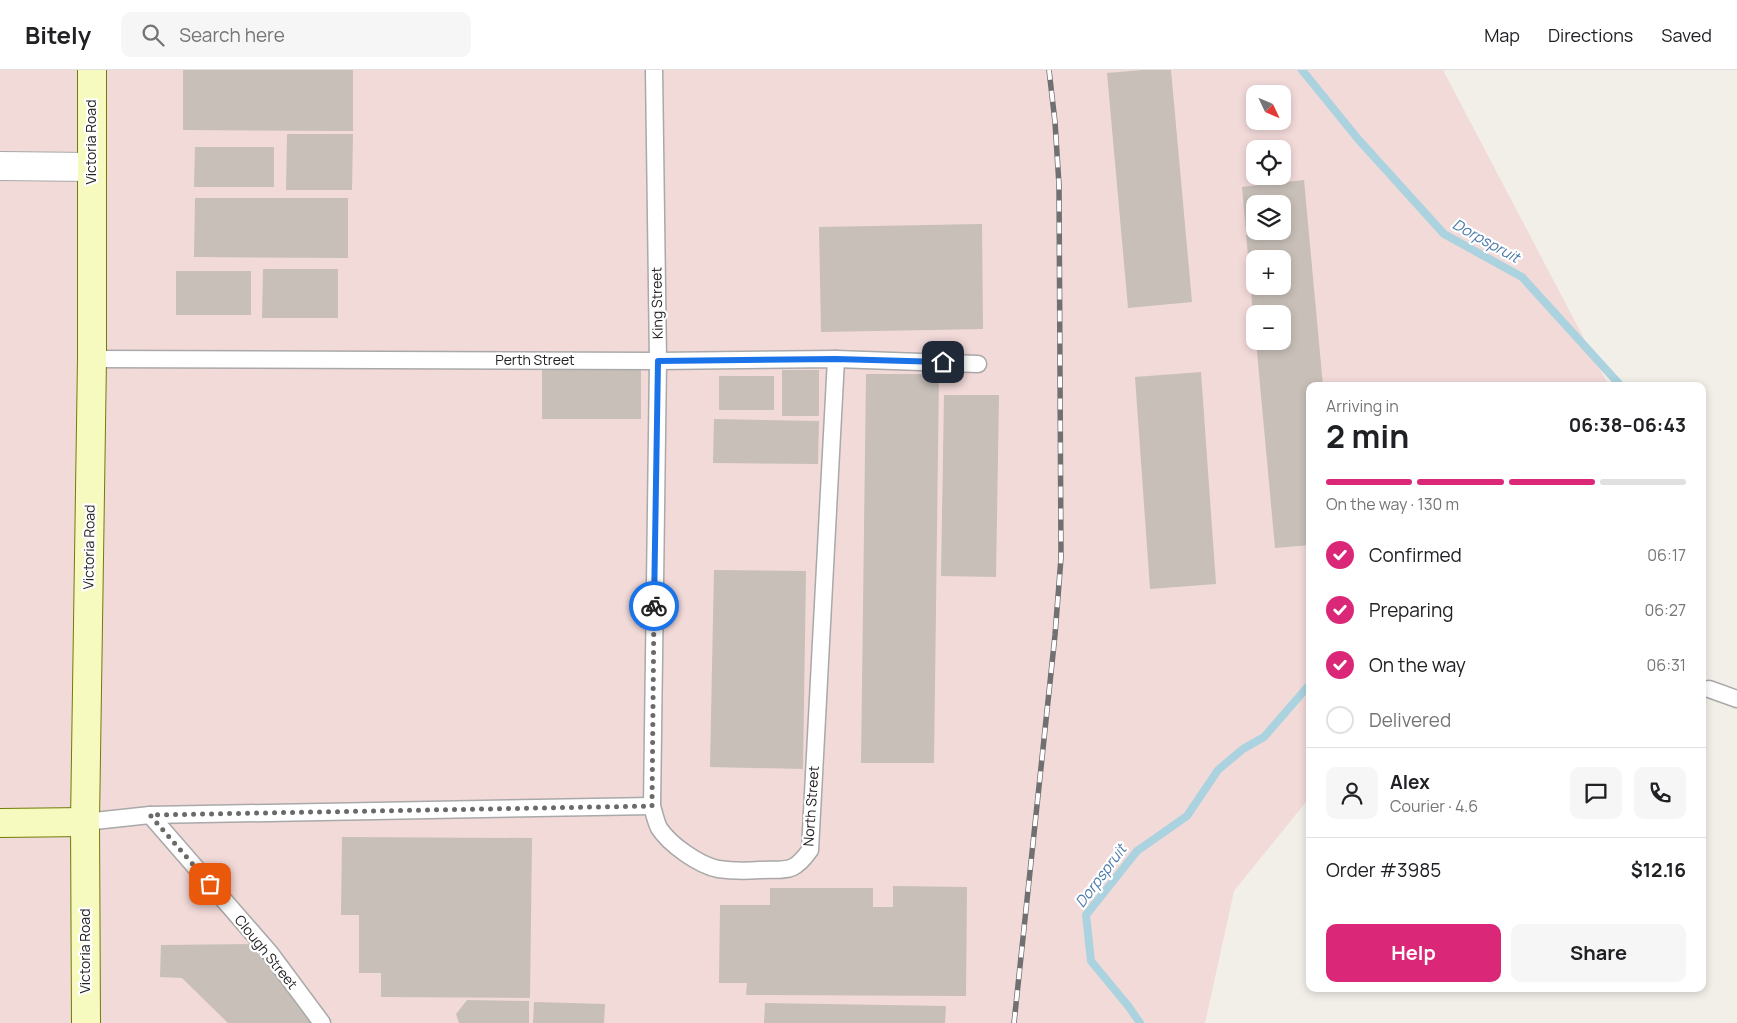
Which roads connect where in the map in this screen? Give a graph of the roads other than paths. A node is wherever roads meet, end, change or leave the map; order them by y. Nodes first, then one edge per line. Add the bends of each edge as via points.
1 (92, 70) edge
2 (654, 70) edge
3 (0, 166) edge
4 (91, 167) junction
5 (92, 359) junction
6 (836, 359) junction
7 (658, 361) junction
8 (978, 364) dead end
9 (1709, 689) dead end
10 (1737, 699) edge
11 (652, 806) junction
12 (150, 815) junction
13 (85, 822) junction
14 (0, 823) edge
15 (86, 1023) edge
16 (322, 1023) edge

1 - 4 main road, Victoria Road
2 - 7 lane, King Street
3 - 4 street
4 - 5 main road, Victoria Road
5 - 7 lane, Perth Street
5 - 13 main road, Victoria Road
6 - 7 lane, Perth Street
6 - 8 lane, Perth Street
6 - 11 lane, North Street via 810,850 792,869 741,871 716,868 682,851 670,840 659,828
7 - 11 lane, King Street
9 - 10 lane
11 - 12 lane
12 - 13 lane
12 - 16 lane, Clough Street via 270,953
13 - 14 main road
13 - 15 main road, Victoria Road

